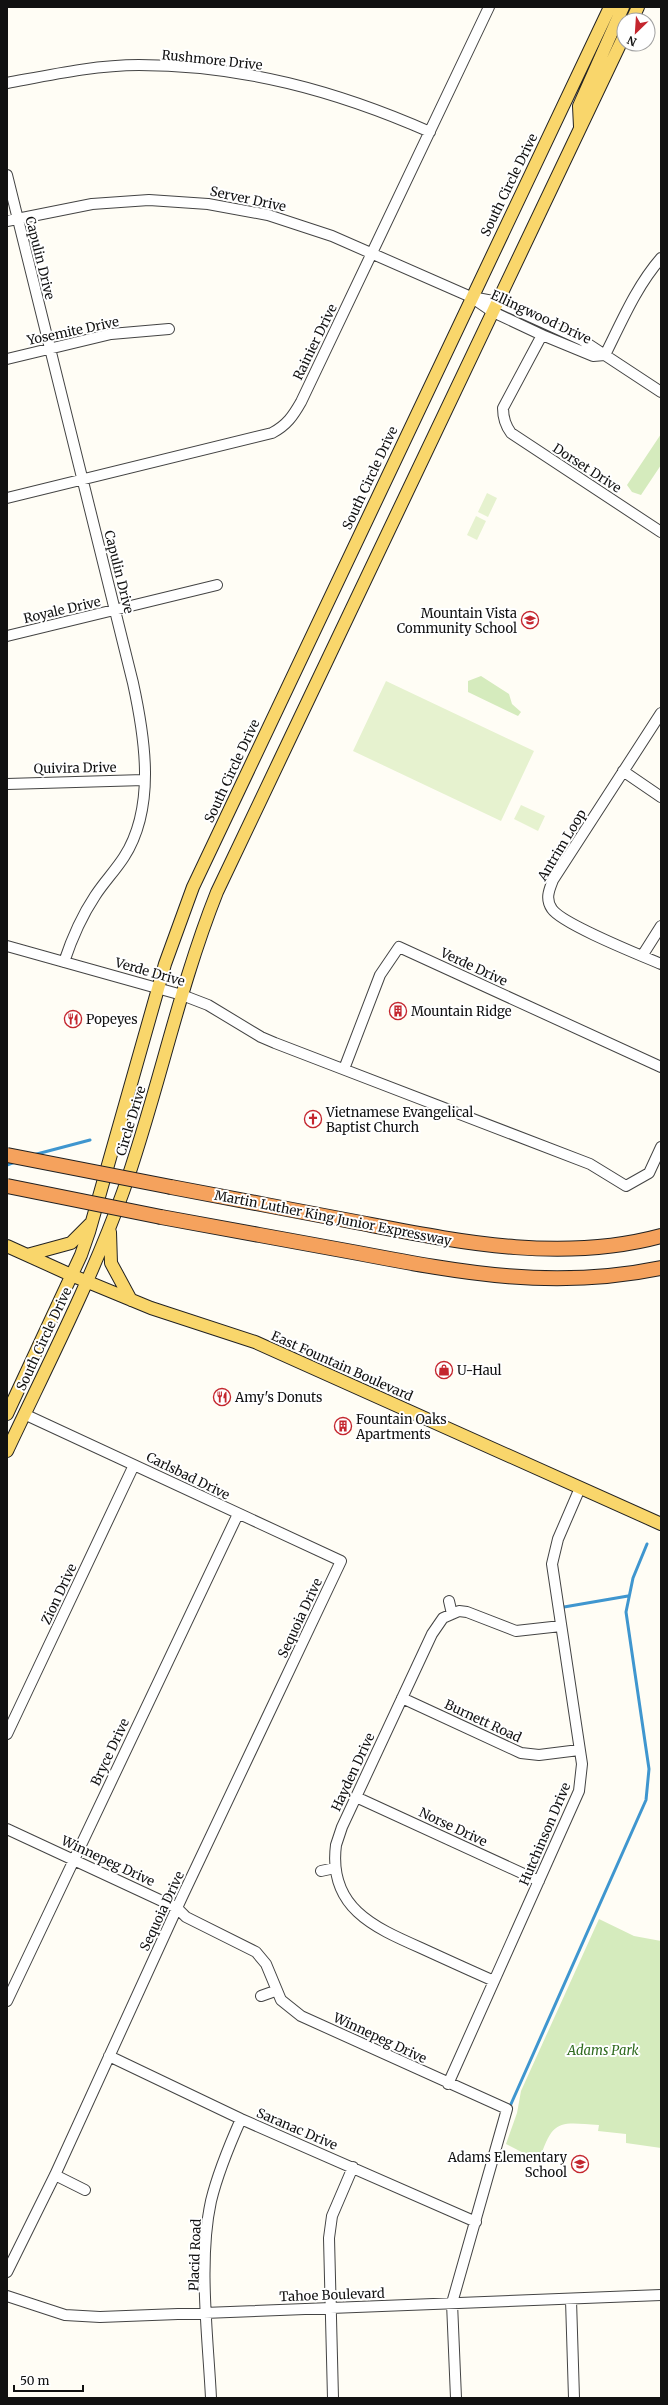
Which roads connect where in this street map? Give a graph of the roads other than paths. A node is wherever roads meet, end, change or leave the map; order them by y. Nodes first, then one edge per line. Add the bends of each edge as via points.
1 (489, 7) edge
2 (610, 7) edge
3 (623, 7) edge
4 (616, 52) edge
5 (7, 83) edge
6 (580, 129) junction
7 (430, 132) junction
8 (7, 175) edge
9 (18, 218) junction
10 (7, 221) edge
11 (372, 253) junction
12 (661, 258) edge
13 (471, 297) junction
14 (495, 307) junction
15 (169, 329) dead end
16 (542, 334) junction
17 (49, 348) junction
18 (605, 355) junction
19 (7, 359) edge
20 (661, 392) edge
21 (83, 479) junction
22 (7, 498) edge
23 (661, 532) edge
24 (217, 585) dead end
25 (115, 611) junction
26 (7, 636) edge
27 (661, 713) edge
28 (623, 771) junction
29 (144, 780) junction
30 (7, 784) edge
31 (661, 797) edge
32 (661, 926) edge
33 (7, 946) edge
34 (642, 956) junction
35 (64, 962) junction
36 (165, 964) joint
37 (661, 964) edge
38 (159, 988) junction
39 (182, 995) junction
40 (661, 1067) edge
41 (344, 1069) junction
42 (661, 1147) edge
43 (7, 1155) edge
44 (7, 1186) edge
45 (94, 1220) junction
46 (110, 1225) junction
47 (661, 1236) edge
48 (7, 1246) edge
49 (27, 1255) junction
50 (661, 1268) edge
51 (71, 1275) junction
52 (86, 1281) junction
53 (131, 1300) junction
54 (7, 1414) edge
55 (24, 1414) junction
56 (7, 1451) edge
57 (134, 1465) junction
58 (580, 1488) junction
59 (238, 1514) junction
60 (661, 1524) edge
61 (341, 1561) joint
62 (448, 1601) dead end
63 (452, 1614) junction
64 (561, 1626) junction
65 (402, 1698) junction
66 (7, 1734) edge
67 (579, 1750) junction
68 (356, 1797) junction
69 (7, 1829) edge
70 (74, 1860) junction
71 (334, 1868) junction
72 (322, 1871) dead end
73 (539, 1881) junction
74 (177, 1908) junction
75 (494, 1981) junction
76 (276, 1991) junction
77 (261, 1996) dead end
78 (7, 2001) edge
79 (109, 2056) junction
80 (448, 2084) junction
81 (241, 2119) junction
82 (353, 2167) junction
83 (54, 2175) junction
84 (85, 2190) dead end
85 (476, 2222) junction
86 (7, 2272) edge
87 (661, 2295) edge
88 (7, 2296) edge
89 (571, 2300) junction
90 (452, 2303) junction
91 (330, 2309) junction
92 (206, 2312) junction
93 (211, 2398) edge
94 (333, 2398) edge
95 (456, 2398) edge
96 (574, 2398) edge

1 - 7 street, Rainier Drive
2 - 13 main road, South Circle Drive
3 - 6 main road via 579,106
4 - 6 main road
5 - 7 street, Rushmore Drive via 56,74 139,65 227,72 328,93 382,111
6 - 14 main road
7 - 11 street, Rainier Drive
8 - 9 street, Capulin Drive
9 - 10 street, Server Drive
9 - 11 street, Server Drive via 118,201 208,204 242,209 296,223
9 - 17 street, Capulin Drive
11 - 13 street, Server Drive
11 - 21 street, Rainier Drive via 296,411 284,427 272,433
12 - 18 street via 646,275
13 - 14 street, Ellingwood Drive
13 - 36 main road, South Circle Drive via 193,887
14 - 16 street, Ellingwood Drive
14 - 18 street, Ellingwood Drive via 582,340
14 - 39 main road, Circle Drive via 217,892
15 - 17 street, Yosemite Drive via 111,334
16 - 18 street, Ellingwood Drive via 593,356
16 - 23 street, Dorset Drive via 503,408 504,421 511,433
17 - 19 street, Yosemite Drive
17 - 21 street, Capulin Drive
18 - 20 street, Ellingwood Drive
21 - 22 street, Rainier Drive
21 - 25 street, Capulin Drive
24 - 25 street, Royale Drive
25 - 26 street, Royale Drive
25 - 29 street, Capulin Drive via 138,706
27 - 28 street, Antrim Loop
28 - 31 street
28 - 34 street, Antrim Loop via 553,880 548,892 548,901 552,909 566,920
29 - 30 street, Quivira Drive
29 - 35 street, Capulin Drive via 142,819 124,857 76,927
32 - 34 street
33 - 35 street, Verde Drive
34 - 37 street, Antrim Loop
35 - 38 street, Verde Drive
36 - 38 main road, Circle Drive
38 - 39 street, Verde Drive
38 - 45 main road, Circle Drive
39 - 41 street, Verde Drive via 208,1005 261,1037
39 - 46 main road, Circle Drive via 143,1132
40 - 41 street, Verde Drive via 399,947 380,975
41 - 42 street, Verde Drive via 590,1164 626,1186 649,1172
43 - 47 highway, Martin Luther King Junior Expressway, bridge via 444,1239 515,1248 599,1247
44 - 50 highway, bridge via 443,1269 513,1278 590,1279
45 - 49 main road via 71,1243
45 - 51 main road, Circle Drive
46 - 52 main road, Circle Drive
46 - 53 main road via 111,1263
48 - 49 main road, East Fountain Boulevard
49 - 51 main road, East Fountain Boulevard
51 - 52 main road, East Fountain Boulevard
51 - 54 main road, South Circle Drive
52 - 53 main road, East Fountain Boulevard
52 - 55 main road, South Circle Drive
53 - 58 main road, East Fountain Boulevard via 255,1342
55 - 56 main road, South Circle Drive
55 - 57 street, Carlsbad Drive
57 - 59 street, Carlsbad Drive
57 - 66 street, Zion Drive
58 - 60 main road, East Fountain Boulevard
58 - 64 street, Hutchinson Drive via 558,1539 552,1564
59 - 61 street, Carlsbad Drive
59 - 70 street, Bryce Drive
61 - 74 street, Sequoia Drive
62 - 63 street
63 - 64 street via 467,1612 516,1631
63 - 65 street, Hayden Drive via 443,1618 432,1634
64 - 67 street, Hutchinson Drive
65 - 67 street, Burnett Road via 520,1753 539,1756
65 - 68 street, Hayden Drive
67 - 73 street, Hutchinson Drive via 582,1780 579,1791
68 - 71 street, Hayden Drive via 338,1835
68 - 73 street, Norse Drive
69 - 70 street, Winnepeg Drive
70 - 74 street, Winnepeg Drive
70 - 78 street, Bryce Drive
71 - 72 street
71 - 75 street, Hayden Drive via 338,1883 349,1904 371,1924
73 - 75 street, Hutchinson Drive
74 - 76 street, Winnepeg Drive via 186,1917 256,1952 266,1964
74 - 79 street, Sequoia Drive
75 - 80 street, Hutchinson Drive
76 - 77 street
76 - 80 street, Winnepeg Drive via 289,2008 301,2016
79 - 81 street, Saranac Drive
79 - 83 street, Sequoia Drive
80 - 85 street, Winnepeg Drive via 507,2109
81 - 82 street, Saranac Drive
81 - 92 street, Placid Road via 220,2168 211,2203 206,2234
82 - 85 street, Saranac Drive
82 - 91 street via 332,2216 328,2238
83 - 84 street
83 - 86 street, Sequoia Drive
85 - 90 street, Winnepeg Drive
87 - 89 street, Tahoe Boulevard
88 - 92 street, Tahoe Boulevard via 65,2315 100,2318
89 - 90 street, Tahoe Boulevard
89 - 96 street
90 - 91 street, Tahoe Boulevard
90 - 95 street, Winnepeg Drive
91 - 92 street, Tahoe Boulevard
91 - 94 street
92 - 93 street, Placid Road

